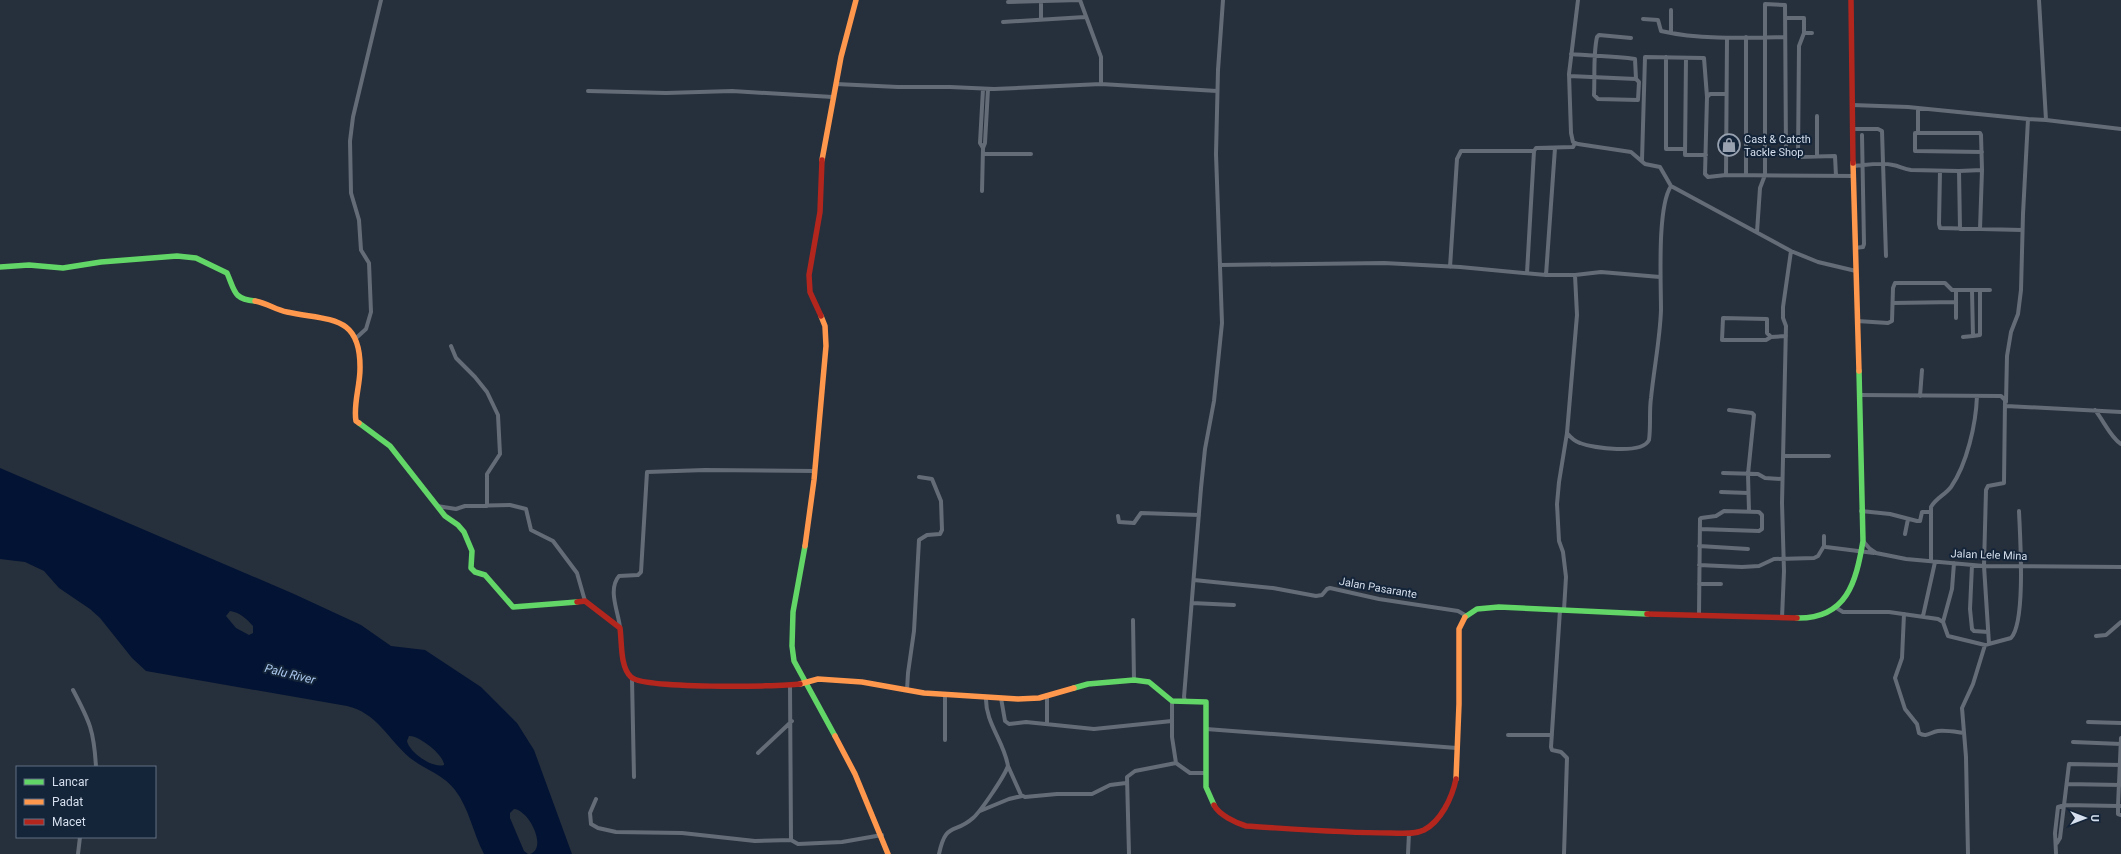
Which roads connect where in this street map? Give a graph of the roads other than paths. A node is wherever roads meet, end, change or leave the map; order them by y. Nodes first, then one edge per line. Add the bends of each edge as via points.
1 (380, 0) edge
2 (856, 0) edge
3 (1041, 0) edge
4 (1080, 0) edge
5 (1223, 0) edge
6 (1578, 0) edge
7 (1851, 0) edge
8 (2040, 0) edge
9 (1008, 2) dead end
10 (1672, 10) dead end
11 (1804, 12) dead end
12 (1085, 16) junction
13 (1785, 18) junction
14 (1804, 18) junction
15 (1643, 19) dead end
16 (1041, 20) junction
17 (1003, 22) dead end
18 (1671, 33) junction
19 (1804, 33) junction
20 (1812, 33) dead end
21 (1746, 37) junction
22 (1765, 37) junction
23 (1785, 37) junction
24 (1631, 38) dead end
25 (1727, 38) junction
26 (1571, 54) junction
27 (1596, 56) junction
28 (1666, 57) junction
29 (1686, 58) junction
30 (1569, 76) junction
31 (1595, 77) junction
32 (1636, 79) junction
33 (836, 84) junction
34 (1101, 84) junction
35 (985, 89) junction
36 (588, 91) dead end
37 (1217, 91) junction
38 (1726, 94) junction
39 (833, 97) junction
40 (1706, 97) junction
41 (1852, 105) junction
42 (1918, 108) junction
43 (1817, 116) dead end
44 (2028, 119) junction
45 (2046, 120) junction
46 (1853, 129) junction
47 (2121, 129) edge
48 (1918, 132) junction
49 (1862, 135) dead end
50 (1576, 143) junction
51 (1555, 148) junction
52 (1685, 149) junction
53 (1534, 151) junction
54 (1982, 152) junction
55 (1786, 153) junction
56 (983, 154) junction
57 (1031, 154) dead end
58 (1706, 155) junction
59 (1765, 155) junction
60 (1817, 156) junction
61 (1798, 157) junction
62 (1642, 161) junction
63 (1884, 164) junction
64 (1863, 165) junction
65 (1854, 166) junction
66 (1982, 170) junction
67 (1940, 171) junction
68 (1959, 171) junction
69 (1726, 175) junction
70 (1746, 175) junction
71 (1765, 175) junction
72 (1836, 176) junction
73 (1854, 176) junction
74 (1671, 186) junction
75 (982, 191) dead end
76 (1960, 229) junction
77 (1980, 229) junction
78 (2022, 230) junction
79 (1757, 232) junction
80 (1855, 248) junction
81 (1791, 251) junction
82 (1886, 256) dead end
83 (1220, 265) junction
84 (0, 267) edge
85 (1450, 267) junction
86 (1856, 271) junction
87 (1527, 273) junction
88 (1546, 275) junction
89 (1575, 275) junction
90 (1660, 277) junction
91 (1980, 290) junction
92 (1990, 290) dead end
93 (1956, 291) junction
94 (1972, 291) junction
95 (1956, 302) junction
96 (1893, 303) junction
97 (1956, 318) dead end
98 (1857, 321) junction
99 (1786, 336) junction
100 (1973, 336) junction
101 (1770, 337) junction
102 (1963, 337) dead end
103 (355, 339) junction
104 (451, 346) dead end
105 (1922, 370) dead end
106 (1859, 395) junction
107 (1920, 396) junction
108 (1977, 396) junction
109 (2006, 404) junction
110 (1729, 410) dead end
111 (2095, 410) junction
112 (2121, 412) edge
113 (1567, 433) junction
114 (2121, 444) edge
115 (1783, 456) junction
116 (1829, 456) dead end
117 (815, 471) junction
118 (1723, 473) dead end
119 (1748, 474) junction
120 (919, 477) dead end
121 (1782, 480) junction
122 (1721, 492) dead end
123 (1748, 493) junction
124 (437, 506) junction
125 (487, 506) junction
126 (1861, 511) junction
127 (2019, 511) dead end
128 (1749, 512) junction
129 (1931, 512) junction
130 (1199, 515) junction
131 (1118, 516) dead end
132 (1908, 519) junction
133 (1700, 529) junction
134 (1905, 534) dead end
135 (1824, 536) dead end
136 (1863, 541) junction
137 (1699, 546) junction
138 (1824, 546) junction
139 (1748, 549) dead end
140 (1861, 551) junction
141 (1876, 553) junction
142 (1783, 558) junction
143 (1933, 562) junction
144 (1954, 563) junction
145 (1972, 565) junction
146 (1699, 566) junction
147 (1984, 566) junction
148 (2022, 566) junction
149 (2121, 568) edge
150 (1194, 580) junction
151 (1699, 584) junction
152 (1721, 584) dead end
153 (585, 601) junction
154 (1192, 603) junction
155 (1234, 605) dead end
156 (1835, 607) junction
157 (1562, 610) junction
158 (1904, 614) junction
159 (1465, 615) junction
160 (1699, 615) junction
161 (1923, 616) junction
162 (1782, 618) junction
163 (1134, 620) dead end
164 (1943, 622) junction
165 (2120, 624) edge
166 (620, 628) junction
167 (1988, 632) junction
168 (2096, 636) dead end
169 (1987, 644) junction
170 (632, 679) junction
171 (1134, 680) junction
172 (807, 683) junction
173 (790, 685) junction
174 (72, 690) dead end
175 (907, 690) junction
176 (945, 694) junction
177 (1047, 695) junction
178 (986, 697) junction
179 (1001, 698) junction
180 (1172, 701) junction
181 (1185, 701) junction
182 (792, 720) junction
183 (1172, 721) junction
184 (2088, 722) dead end
185 (2121, 722) edge
186 (1047, 723) junction
187 (1206, 729) junction
188 (1964, 733) junction
189 (1508, 735) dead end
190 (1552, 735) junction
191 (2121, 738) edge
192 (945, 740) dead end
193 (2073, 742) dead end
194 (2121, 744) edge
195 (1457, 748) junction
196 (758, 753) dead end
197 (1176, 763) junction
198 (2120, 765) edge
199 (96, 766) edge
200 (1008, 766) junction
201 (1204, 773) junction
202 (634, 776) dead end
203 (1126, 783) junction
204 (2067, 784) junction
205 (2120, 785) edge
206 (1022, 796) junction
207 (596, 799) dead end
208 (2065, 805) junction
209 (2119, 806) edge
210 (980, 811) junction
211 (2121, 815) edge
212 (1409, 833) junction
213 (882, 835) junction
214 (80, 838) edge
215 (791, 840) junction
216 (2057, 843) junction
217 (2056, 853) edge
218 (78, 854) edge
219 (888, 854) edge
220 (939, 854) edge
221 (1129, 854) edge
222 (1408, 854) edge
223 (1564, 854) edge
224 (1968, 854) edge

1 - 103 street via 353,117 350,141 351,193 359,220 361,250 369,263 371,312 366,329
2 - 33 street
3 - 4 street
3 - 9 street
3 - 16 street
4 - 12 street
5 - 37 street
6 - 26 street
7 - 41 street
8 - 45 street
10 - 18 street
11 - 14 street
12 - 16 street
12 - 34 street via 1101,57
13 - 14 street
13 - 22 street via 1785,5 1766,4
13 - 23 street
14 - 19 street
15 - 18 street via 1658,20 1661,31
16 - 17 street
18 - 25 street
19 - 20 street
19 - 61 street via 1799,46
21 - 22 street
21 - 25 street
21 - 70 street
22 - 23 street
22 - 59 street
23 - 55 street
24 - 27 street via 1597,36
25 - 38 street
26 - 27 street
26 - 30 street
27 - 31 street
27 - 32 street via 1635,59
28 - 29 street
28 - 52 street via 1666,149
28 - 62 street via 1645,57
29 - 40 street via 1706,60
29 - 52 street
30 - 31 street
30 - 50 street via 1571,137
31 - 32 street
31 - 32 street via 1596,98 1638,100 1639,82
33 - 35 street
33 - 39 street
34 - 35 street
34 - 37 street
35 - 56 street via 980,143
36 - 39 street via 732,91
37 - 83 street via 1216,154
38 - 40 street via 1710,94
38 - 69 street
39 - 117 street via 822,155 820,212 809,275 810,292 824,322 826,336
40 - 58 street
41 - 42 street
41 - 46 street
42 - 44 street
42 - 48 street
43 - 60 street
44 - 45 street
44 - 78 street
45 - 47 street
46 - 63 street via 1882,130
46 - 65 street
48 - 54 street via 1978,132 1981,135
48 - 54 street via 1915,133 1915,151
49 - 64 street
50 - 51 street via 1573,147
50 - 62 street via 1631,152
51 - 53 street via 1536,148
51 - 88 street
52 - 58 street via 1685,155
53 - 85 street via 1461,151 1457,159
53 - 87 street
54 - 66 street
55 - 59 street
55 - 61 street
56 - 57 street
56 - 75 street
58 - 69 street via 1706,176
59 - 71 street
60 - 61 street
60 - 72 street via 1836,156
62 - 74 street via 1660,167
63 - 64 street
63 - 67 street via 1903,169
63 - 82 street
64 - 65 street
64 - 80 street via 1864,244
65 - 73 street
66 - 68 street
66 - 77 street
67 - 68 street
67 - 76 street via 1939,224 1943,229
68 - 76 street
69 - 70 street
70 - 71 street
71 - 72 street
71 - 79 street via 1760,188
72 - 73 street
73 - 80 street
74 - 79 street
74 - 90 street via 1665,200
76 - 77 street
77 - 78 street
78 - 109 street via 2021,290 2018,314 2010,332
79 - 81 street
80 - 86 street
81 - 86 street via 1818,262
81 - 99 street via 1783,307
83 - 85 street via 1356,262
83 - 130 street via 1220,346 1205,449
84 - 103 street via 29,265 63,268 147,257 196,258 227,273 235,292 241,298 262,302 283,312 341,325 349,328
85 - 87 street
86 - 98 street
87 - 88 street
88 - 89 street
89 - 90 street via 1601,272
89 - 113 street via 1577,315
90 - 113 street via 1660,327 1647,443 1640,448 1607,449 1581,444
91 - 92 street
91 - 94 street
91 - 100 street via 1980,335
93 - 94 street
93 - 95 street
93 - 96 street via 1951,290 1945,283 1895,283
94 - 100 street
95 - 96 street
95 - 97 street
96 - 98 street via 1893,316 1890,322
98 - 106 street
99 - 101 street
99 - 115 street
100 - 102 street
101 - 101 street via 1766,340 1722,340 1723,318 1767,319 1767,333
103 - 124 street via 359,353 360,377 356,421 390,446
104 - 125 street via 456,358 487,392 498,415 500,454 487,474
105 - 107 street
106 - 107 street
106 - 126 street
107 - 108 street
108 - 109 street via 2001,396
108 - 129 street via 1973,434 1952,485 1934,501
109 - 111 street
109 - 147 street via 2004,483 1986,487
110 - 119 street via 1752,413 1754,416
111 - 112 street
111 - 114 street via 2106,423 2113,439
113 - 157 street via 1558,482 1559,541 1566,577
115 - 116 street
115 - 121 street
117 - 166 street via 647,472 641,572 638,575 619,576 615,584
117 - 172 street via 791,646 794,660
118 - 119 street
119 - 121 street
119 - 123 street
120 - 175 street via 932,479 939,494 942,530 940,534 927,535 919,540 914,636
121 - 142 street
122 - 123 street
123 - 128 street
124 - 125 street via 456,509 465,506
124 - 153 street via 448,519 458,524 469,541 472,551 471,568 498,587 511,605 518,608
125 - 153 street via 510,505 526,508 530,530 553,541 577,574
126 - 132 street
126 - 136 street
127 - 148 street
128 - 133 street via 1724,511 1716,516 1702,517
128 - 133 street via 1762,513 1760,531
129 - 132 street via 1922,512 1918,522
129 - 143 street
130 - 131 street via 1141,513 1131,524 1119,522
130 - 150 street
132 - 134 street
133 - 137 street
135 - 138 street
136 - 140 street
136 - 141 street
137 - 139 street
137 - 146 street
138 - 140 street, Jalan Lele Mina
138 - 142 street via 1817,557
140 - 141 street, Jalan Lele Mina
140 - 156 street via 1853,586 1849,594
141 - 143 street, Jalan Lele Mina
142 - 146 street via 1770,560 1759,566
142 - 162 street
143 - 144 street, Jalan Lele Mina
143 - 161 street
144 - 145 street, Jalan Lele Mina
144 - 164 street via 1952,590
145 - 147 street, Jalan Lele Mina
145 - 167 street via 1972,629
146 - 151 street
147 - 148 street, Jalan Lele Mina
147 - 167 street
148 - 149 street, Jalan Lele Mina
148 - 169 street via 2016,631 2011,638
150 - 154 street
150 - 159 street, Jalan Pasarante via 1273,588 1316,596 1322,595 1330,588 1379,599 1458,611
151 - 152 street
151 - 160 street
153 - 166 street
154 - 155 street
154 - 181 street
156 - 158 street via 1843,612
156 - 162 street via 1820,618
157 - 159 street via 1489,607
157 - 160 street
157 - 190 street
158 - 161 street
158 - 188 street via 1902,658 1895,678 1905,709 1922,735 1928,736 1938,731
159 - 195 street via 1459,629
160 - 162 street
161 - 164 street
163 - 171 street
164 - 169 street via 1948,636
165 - 168 street via 2106,635
166 - 170 street via 625,671
167 - 169 street
169 - 188 street via 1962,708
170 - 173 street via 706,686
170 - 202 street
171 - 177 street via 1088,684
171 - 180 street via 1149,682
172 - 173 street
172 - 175 street via 818,679 848,681
172 - 213 street via 855,774
173 - 182 street
174 - 199 street via 91,726 96,747
175 - 176 street
176 - 178 street
176 - 192 street
177 - 179 street via 1029,699
177 - 186 street
178 - 179 street
178 - 200 street via 986,712 998,734
179 - 186 street via 1006,724
180 - 181 street
180 - 183 street
181 - 187 street via 1206,702
182 - 196 street
182 - 215 street
183 - 186 street via 1094,729
183 - 197 street
184 - 185 street
187 - 195 street
187 - 201 street
188 - 224 street
189 - 190 street
190 - 223 street via 1552,750 1561,752 1567,758
191 - 194 street
193 - 194 street
194 - 198 street
195 - 212 street via 1454,786 1438,817 1425,831
197 - 201 street via 1190,773
197 - 203 street via 1135,771 1129,774
198 - 204 street via 2070,764
198 - 205 street
200 - 206 street
200 - 210 street
201 - 212 street via 1206,787 1216,809 1240,825 1344,832
203 - 206 street via 1110,785 1092,794
203 - 221 street
204 - 205 street
204 - 208 street
205 - 209 street
206 - 210 street via 1009,798
207 - 215 street via 589,816 594,826 603,830 682,833 755,841
208 - 209 street
208 - 216 street
208 - 216 street via 2058,807 2055,833
209 - 211 street via 2118,814
210 - 220 street via 971,820 950,829 942,840
212 - 222 street
213 - 215 street via 816,844 798,844
213 - 219 street
214 - 218 street
216 - 217 street

